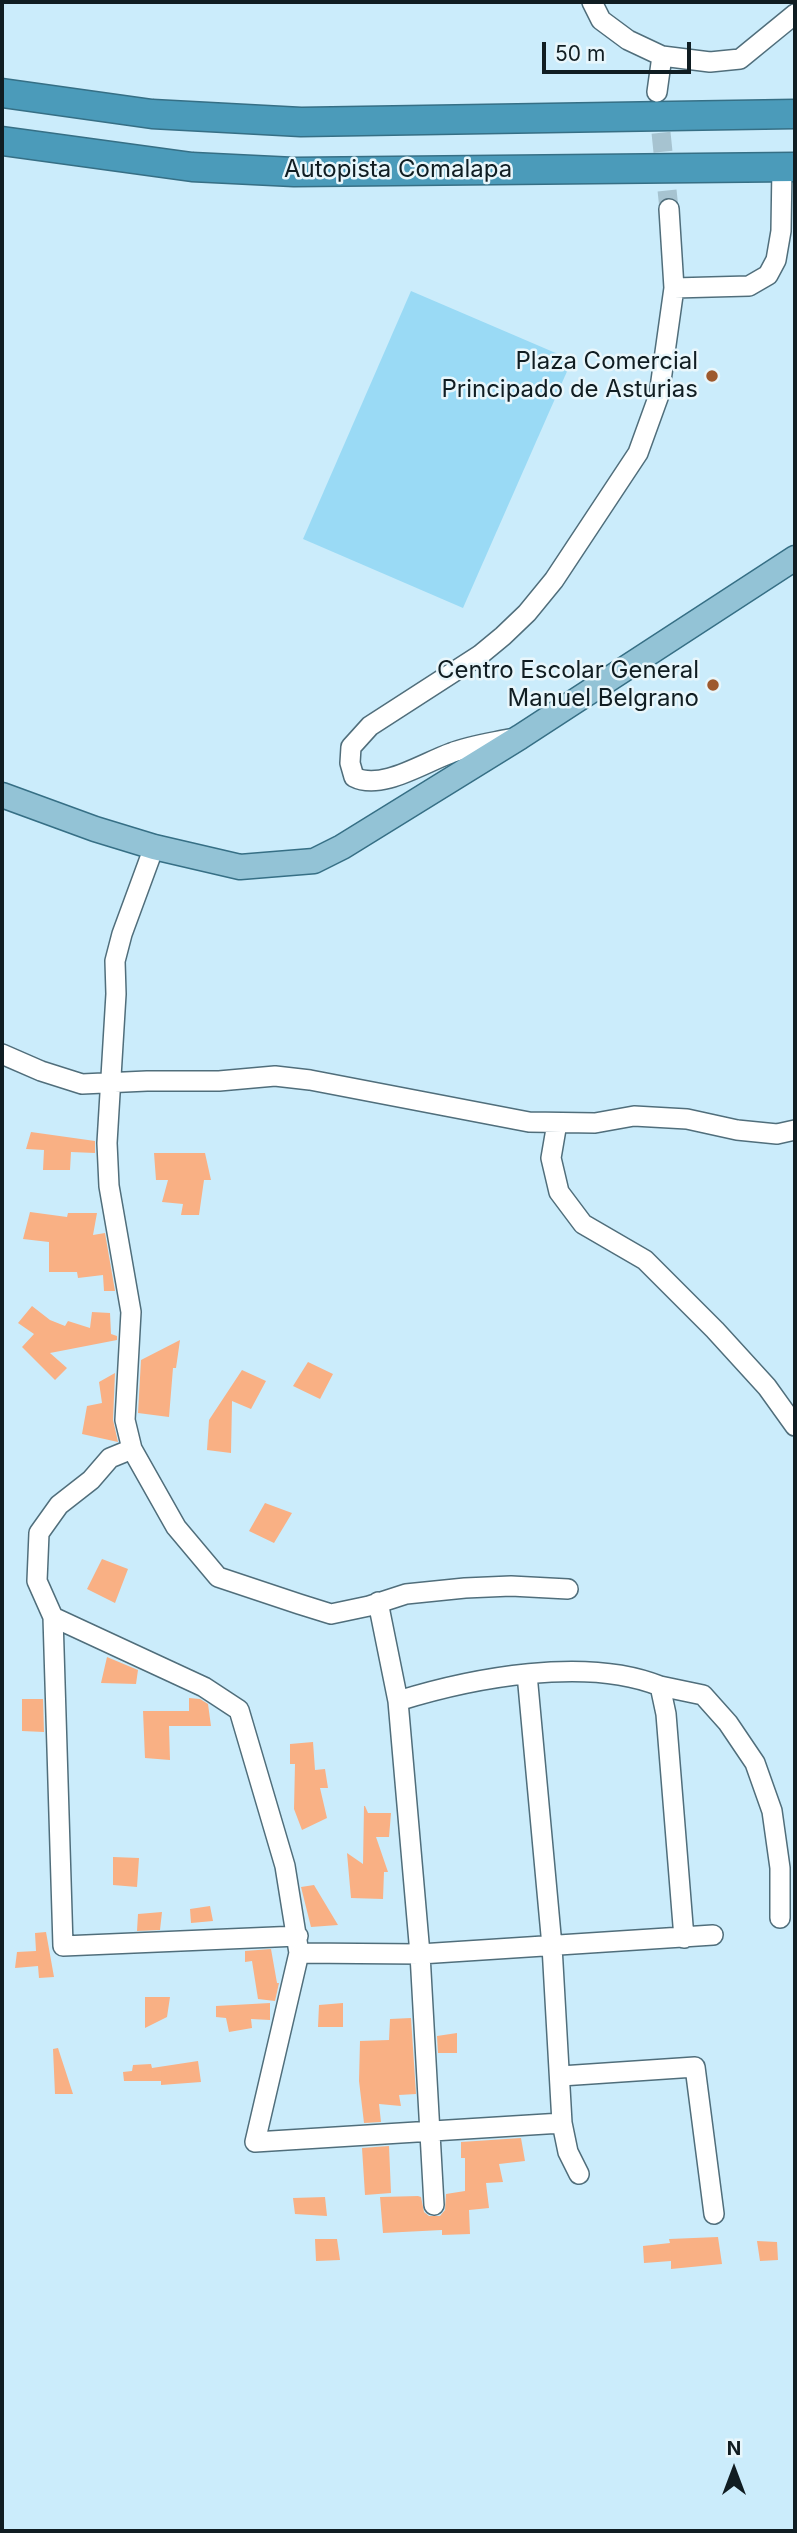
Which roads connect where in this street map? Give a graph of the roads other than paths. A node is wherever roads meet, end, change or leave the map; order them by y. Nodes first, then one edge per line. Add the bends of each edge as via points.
1 (592, 2) edge
2 (795, 14) edge
3 (662, 56) junction
4 (657, 92) tunnel mouth
5 (2, 93) edge
6 (795, 114) edge
7 (2, 141) edge
8 (789, 167) edge
9 (669, 209) tunnel mouth
10 (674, 288) junction
11 (795, 558) edge
12 (520, 737) junction
13 (2, 795) edge
14 (154, 847) junction
15 (2, 1054) edge
16 (110, 1083) junction
17 (557, 1123) junction
18 (795, 1130) edge
19 (795, 1426) edge
20 (132, 1450) junction
21 (568, 1589) dead end
22 (377, 1602) junction
23 (53, 1617) junction
24 (527, 1674) junction
25 (660, 1686) junction
26 (398, 1701) junction
27 (780, 1918) dead end
28 (713, 1935) dead end
29 (684, 1938) junction
30 (298, 1944) junction
31 (552, 1946) junction
32 (420, 1954) junction
33 (561, 2076) junction
34 (562, 2123) junction
35 (429, 2130) junction
36 (579, 2174) dead end
37 (434, 2205) dead end
38 (714, 2214) dead end

1 - 3 street via 601,20 628,40
2 - 3 street via 740,59 710,62
3 - 4 street
5 - 6 highway, Autopista Comalapa via 152,114 302,122
7 - 8 highway, Autopista Comalapa via 192,167 294,172
8 - 10 street via 776,260 768,275 749,286
9 - 10 street
10 - 12 street via 659,395 638,453 554,580 503,636 370,726 351,747 350,762 354,777 377,782 454,752
11 - 12 main road
12 - 14 main road via 314,861 240,867
13 - 14 main road
14 - 16 street via 115,961
15 - 16 street via 82,1083
16 - 17 street via 275,1076 529,1122
16 - 20 street via 109,1186 131,1312 125,1420
17 - 18 street via 634,1116 687,1119 764,1133
17 - 19 street via 551,1158 559,1192 583,1224 645,1260 724,1339
20 - 22 street via 176,1527 218,1577 331,1614
20 - 23 street via 110,1458 60,1505 39,1532 37,1581
21 - 22 street via 464,1588
22 - 26 street
23 - 30 street via 204,1687 239,1710 285,1866
23 - 30 street via 63,1946
24 - 25 street via 601,1674 639,1678
24 - 26 street via 443,1687
24 - 31 street
25 - 27 street via 703,1695 755,1763 772,1811 780,1868
25 - 29 street
26 - 32 street
28 - 29 street
29 - 31 street
30 - 32 street
30 - 35 street via 255,2142
31 - 32 street
31 - 33 street
32 - 35 street
33 - 34 street
33 - 38 street via 695,2067
34 - 35 street
34 - 36 street
35 - 37 street

